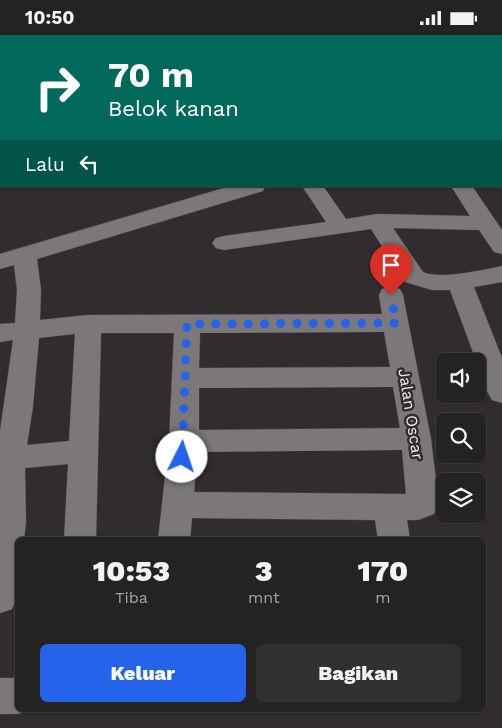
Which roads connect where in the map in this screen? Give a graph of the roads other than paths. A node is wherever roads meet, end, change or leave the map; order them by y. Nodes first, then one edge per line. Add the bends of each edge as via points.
1 (252, 187) edge
2 (313, 187) edge
3 (462, 187) edge
4 (378, 221) junction
5 (484, 223) junction
6 (340, 226) junction
7 (224, 243) dead end
8 (502, 247) edge
9 (25, 256) junction
10 (0, 262) edge
11 (502, 274) edge
12 (459, 280) junction
13 (391, 295) dead end
14 (396, 323) junction
15 (88, 324) junction
16 (187, 324) junction
17 (13, 332) edge
18 (406, 377) junction
19 (186, 378) junction
20 (502, 393) edge
21 (416, 439) junction
22 (184, 441) junction
23 (84, 451) junction
24 (5, 458) edge
25 (177, 505) junction
26 (389, 507) junction
27 (80, 537) edge
28 (174, 537) edge
29 (394, 537) edge
30 (5, 595) edge
31 (0, 696) edge
32 (15, 696) edge

1 - 9 street
2 - 6 street
3 - 5 street
4 - 5 street
4 - 6 street
4 - 12 street via 417,280 426,283
5 - 8 street
6 - 7 street
9 - 10 street
9 - 17 street via 30,290
11 - 12 street
12 - 20 street
13 - 14 street, Jalan Oscar
14 - 16 street
14 - 18 street, Jalan Oscar
15 - 16 street
15 - 17 street
15 - 23 street
16 - 19 street
17 - 24 street via 19,406
18 - 19 street
18 - 21 street, Jalan Oscar
19 - 22 street
21 - 22 street
21 - 26 street, Jalan Oscar via 423,505
22 - 25 street
23 - 24 street
23 - 27 street
24 - 30 street via 10,521
25 - 26 street
25 - 28 street
26 - 29 street
31 - 32 street

